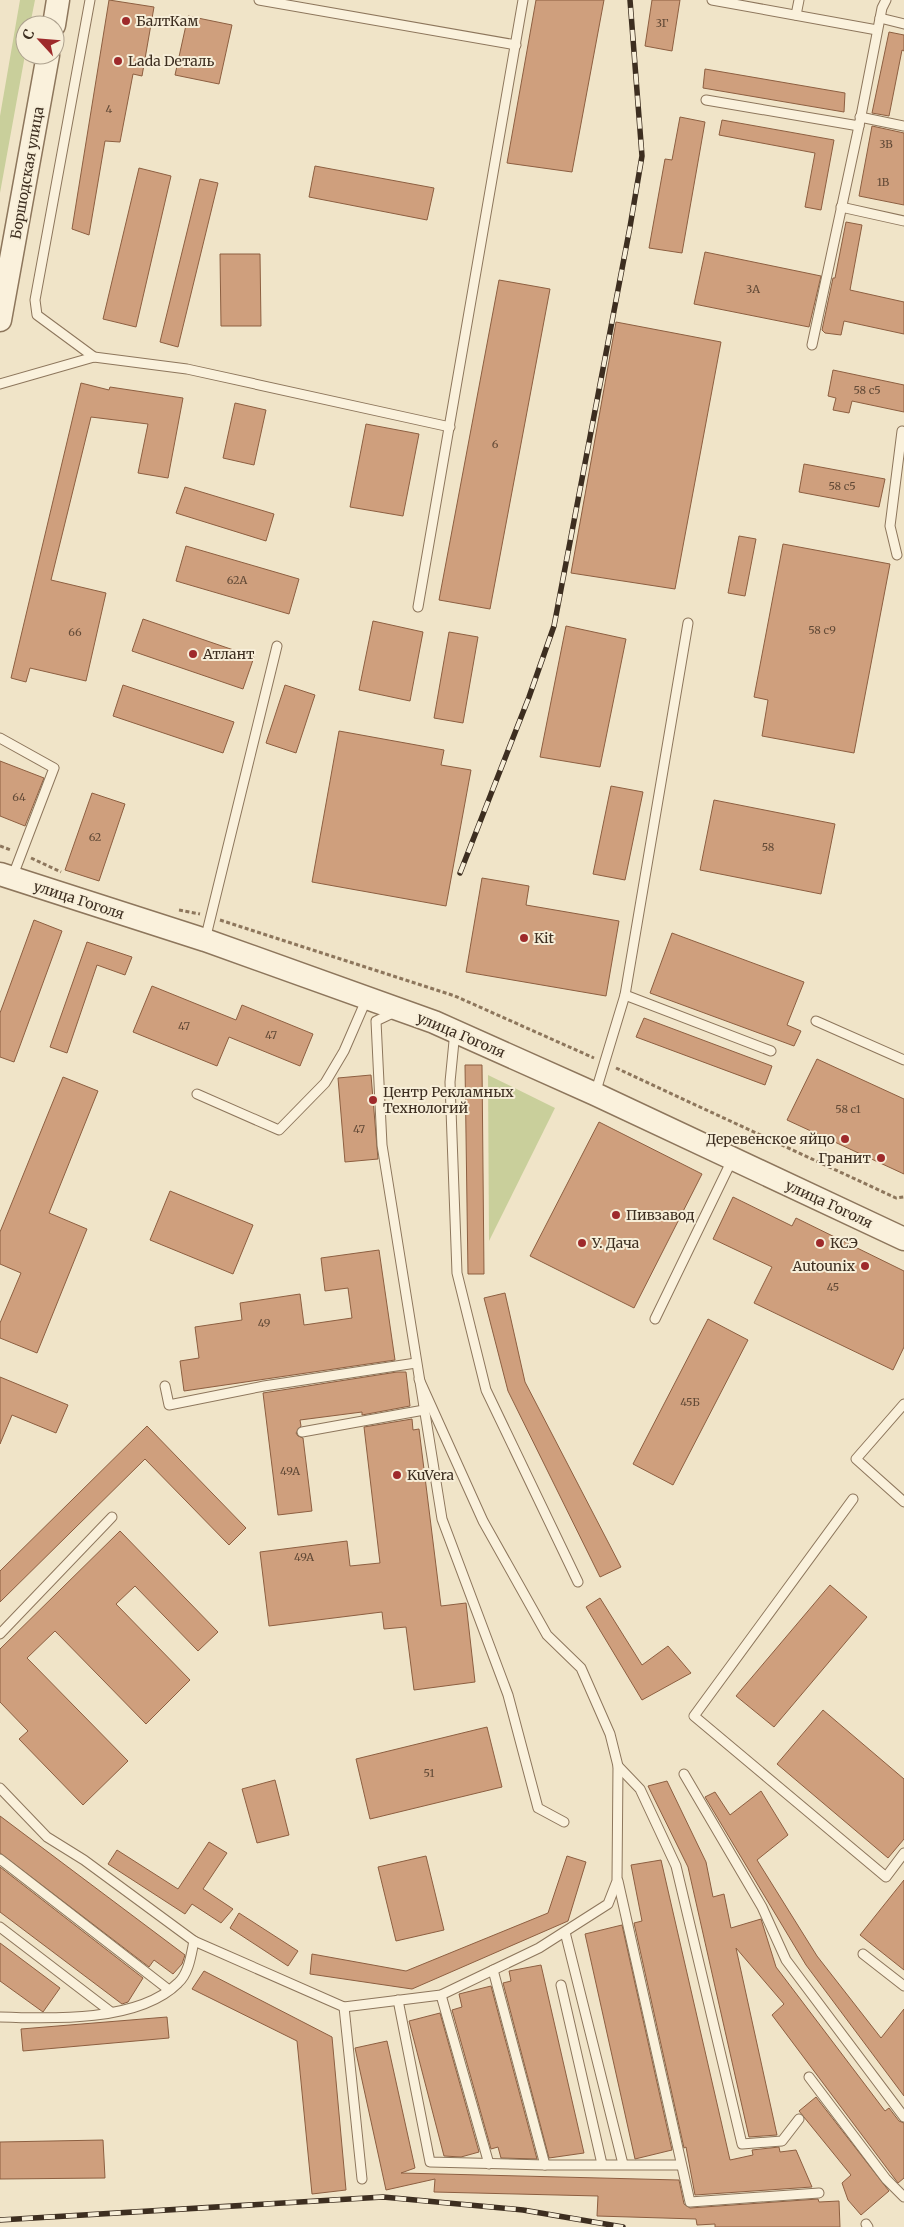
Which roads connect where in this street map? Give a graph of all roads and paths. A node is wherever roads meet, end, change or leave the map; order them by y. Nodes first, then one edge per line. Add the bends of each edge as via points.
1 (58, 0) edge
2 (90, 0) edge
3 (259, 0) edge
4 (523, 0) edge
5 (712, 0) edge
6 (799, 0) edge
7 (886, 0) edge
8 (56, 15) edge
9 (796, 15) junction
10 (880, 18) junction
11 (904, 24) edge
12 (878, 30) junction
13 (516, 45) junction
14 (46, 65) edge
15 (706, 100) dead end
16 (860, 121) junction
17 (904, 126) edge
18 (842, 207) junction
19 (904, 221) edge
20 (0, 320) edge
21 (812, 345) dead end
22 (94, 357) junction
23 (0, 384) edge
24 (450, 427) junction
25 (902, 431) dead end
26 (897, 555) dead end
27 (418, 606) dead end
28 (688, 623) dead end
29 (277, 646) dead end
30 (0, 738) edge
31 (6, 876) edge
32 (204, 940) junction
33 (625, 995) junction
34 (367, 998) junction
35 (399, 1010) junction
36 (816, 1021) dead end
37 (455, 1031) junction
38 (771, 1051) dead end
39 (904, 1060) edge
40 (197, 1094) dead end
41 (595, 1094) junction
42 (732, 1159) junction
43 (904, 1239) edge
44 (655, 1319) dead end
45 (416, 1363) junction
46 (419, 1379) junction
47 (165, 1386) dead end
48 (904, 1404) edge
49 (424, 1410) junction
50 (302, 1432) dead end
51 (853, 1499) dead end
52 (904, 1502) edge
53 (112, 1517) dead end
54 (578, 1582) dead end
55 (0, 1634) edge
56 (618, 1766) junction
57 (684, 1774) dead end
58 (0, 1788) edge
59 (564, 1822) dead end
60 (904, 1853) edge
61 (0, 1859) edge
62 (618, 1881) junction
63 (0, 1927) edge
64 (564, 1932) junction
65 (194, 1941) junction
66 (863, 1954) dead end
67 (493, 1970) junction
68 (561, 1985) dead end
69 (904, 1986) edge
70 (169, 1990) junction
71 (441, 1995) junction
72 (398, 2000) junction
73 (344, 2007) junction
74 (112, 2012) junction
75 (0, 2016) edge
76 (809, 2077) dead end
77 (904, 2117) edge
78 (799, 2119) dead end
79 (490, 2164) junction
80 (602, 2164) junction
81 (623, 2164) junction
82 (681, 2165) junction
83 (545, 2166) junction
84 (362, 2179) dead end
85 (819, 2193) dead end
86 (904, 2197) edge

1 - 8 street
2 - 22 lane via 35,300 37,315
3 - 13 lane
4 - 13 lane
5 - 9 lane
6 - 9 lane
7 - 10 lane
9 - 12 lane
10 - 11 lane
10 - 12 lane
12 - 16 lane
13 - 24 lane
14 - 20 street, Боршодская улица
15 - 16 lane
16 - 17 lane
16 - 18 lane
18 - 19 lane
18 - 21 lane
22 - 23 lane
22 - 24 lane via 187,368
24 - 27 lane
25 - 26 lane via 890,526
28 - 33 lane
29 - 32 lane
30 - 31 lane via 54,768
31 - 32 street, улица Гоголя
32 - 34 street, улица Гоголя
33 - 38 lane
33 - 41 lane
34 - 35 street, улица Гоголя
34 - 40 lane via 344,1051 325,1083 279,1130
35 - 37 street, улица Гоголя
35 - 45 lane via 376,1021 376,1055 382,1145
36 - 39 lane
37 - 41 street, улица Гоголя
37 - 54 lane via 450,1082 457,1273 486,1390
41 - 42 street, улица Гоголя
42 - 43 street, улица Гоголя
42 - 44 lane
45 - 46 lane
45 - 47 lane via 264,1386 169,1405
46 - 49 lane
46 - 56 lane via 483,1521 547,1635 580,1668 610,1734
48 - 52 lane via 856,1459
49 - 50 lane
49 - 59 lane via 442,1519 508,1695 538,1808
51 - 60 lane via 694,1716 886,1877
53 - 55 lane
56 - 62 lane
56 - 78 lane via 640,1789 676,1866 742,2144 782,2141
57 - 77 lane via 762,1907 786,1960
58 - 65 lane via 47,1837 84,1860
61 - 70 lane
62 - 64 lane via 608,1904
62 - 82 lane
63 - 74 lane
64 - 67 lane
64 - 81 lane
65 - 70 lane via 190,1962 179,1982
65 - 73 lane
66 - 69 lane
67 - 71 lane
67 - 83 lane
68 - 80 lane
70 - 74 lane via 151,2003
71 - 72 lane
71 - 79 lane
72 - 73 lane
72 - 79 lane via 430,2162
73 - 84 lane
74 - 75 lane via 43,2018
76 - 86 lane via 886,2179
79 - 83 lane
80 - 81 lane
80 - 83 lane
81 - 82 lane
82 - 85 lane via 690,2202

